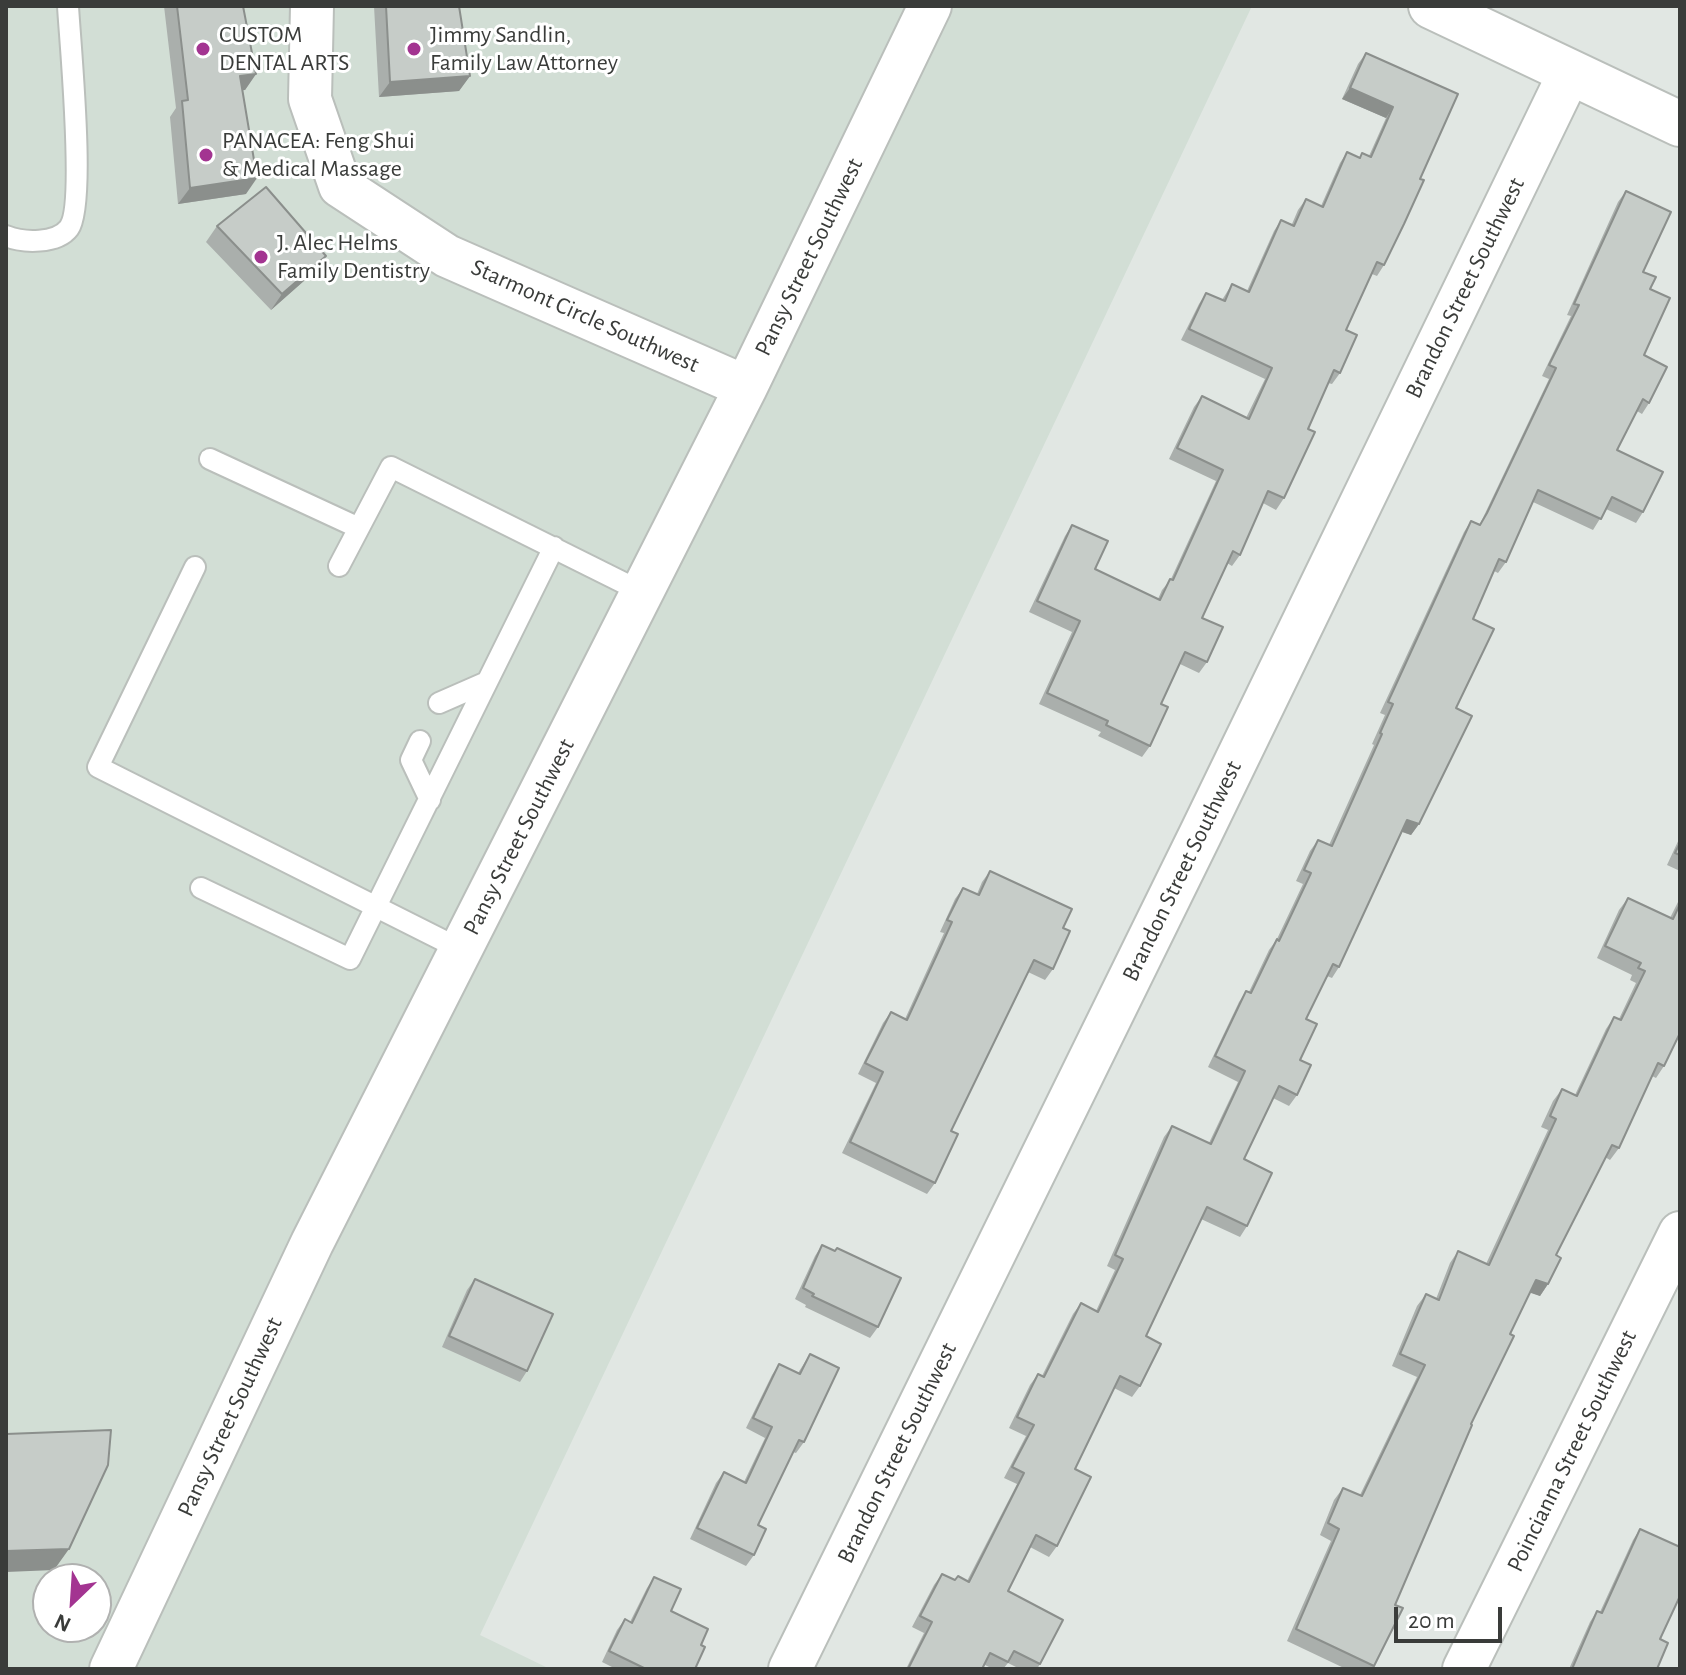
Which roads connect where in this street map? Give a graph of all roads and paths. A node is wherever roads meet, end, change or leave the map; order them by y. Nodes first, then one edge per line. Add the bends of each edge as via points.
1 (68, 6) edge
2 (312, 6) edge
3 (930, 6) edge
4 (1431, 6) edge
5 (1570, 72) junction
6 (1680, 124) edge
7 (6, 236) edge
8 (746, 387) junction
9 (210, 459) dead end
10 (359, 528) junction
11 (554, 547) junction
12 (339, 566) dead end
13 (195, 567) dead end
14 (642, 592) junction
15 (487, 682) junction
16 (439, 703) dead end
17 (420, 741) dead end
18 (430, 800) junction
19 (201, 888) dead end
20 (375, 908) junction
21 (462, 950) junction
22 (1680, 1233) edge
23 (111, 1669) edge
24 (790, 1669) edge
25 (1464, 1669) edge

1 - 7 lane via 78,189 71,226 58,238
2 - 8 street, Starmont Circle Southwest via 310,99 340,186 447,256
3 - 8 street, Pansy Street Southwest
4 - 5 main road
5 - 6 main road
5 - 24 street, Brandon Street Southwest
8 - 14 street, Pansy Street Southwest
9 - 10 lane
10 - 11 lane via 391,467
10 - 12 lane
11 - 14 lane
11 - 15 lane
13 - 20 lane via 98,767
14 - 21 street, Pansy Street Southwest
15 - 16 lane
15 - 18 lane
17 - 18 lane via 411,760
18 - 20 lane
19 - 20 lane via 350,959
20 - 21 lane
21 - 23 street, Pansy Street Southwest via 312,1243
22 - 25 street, Poincianna Street Southwest

